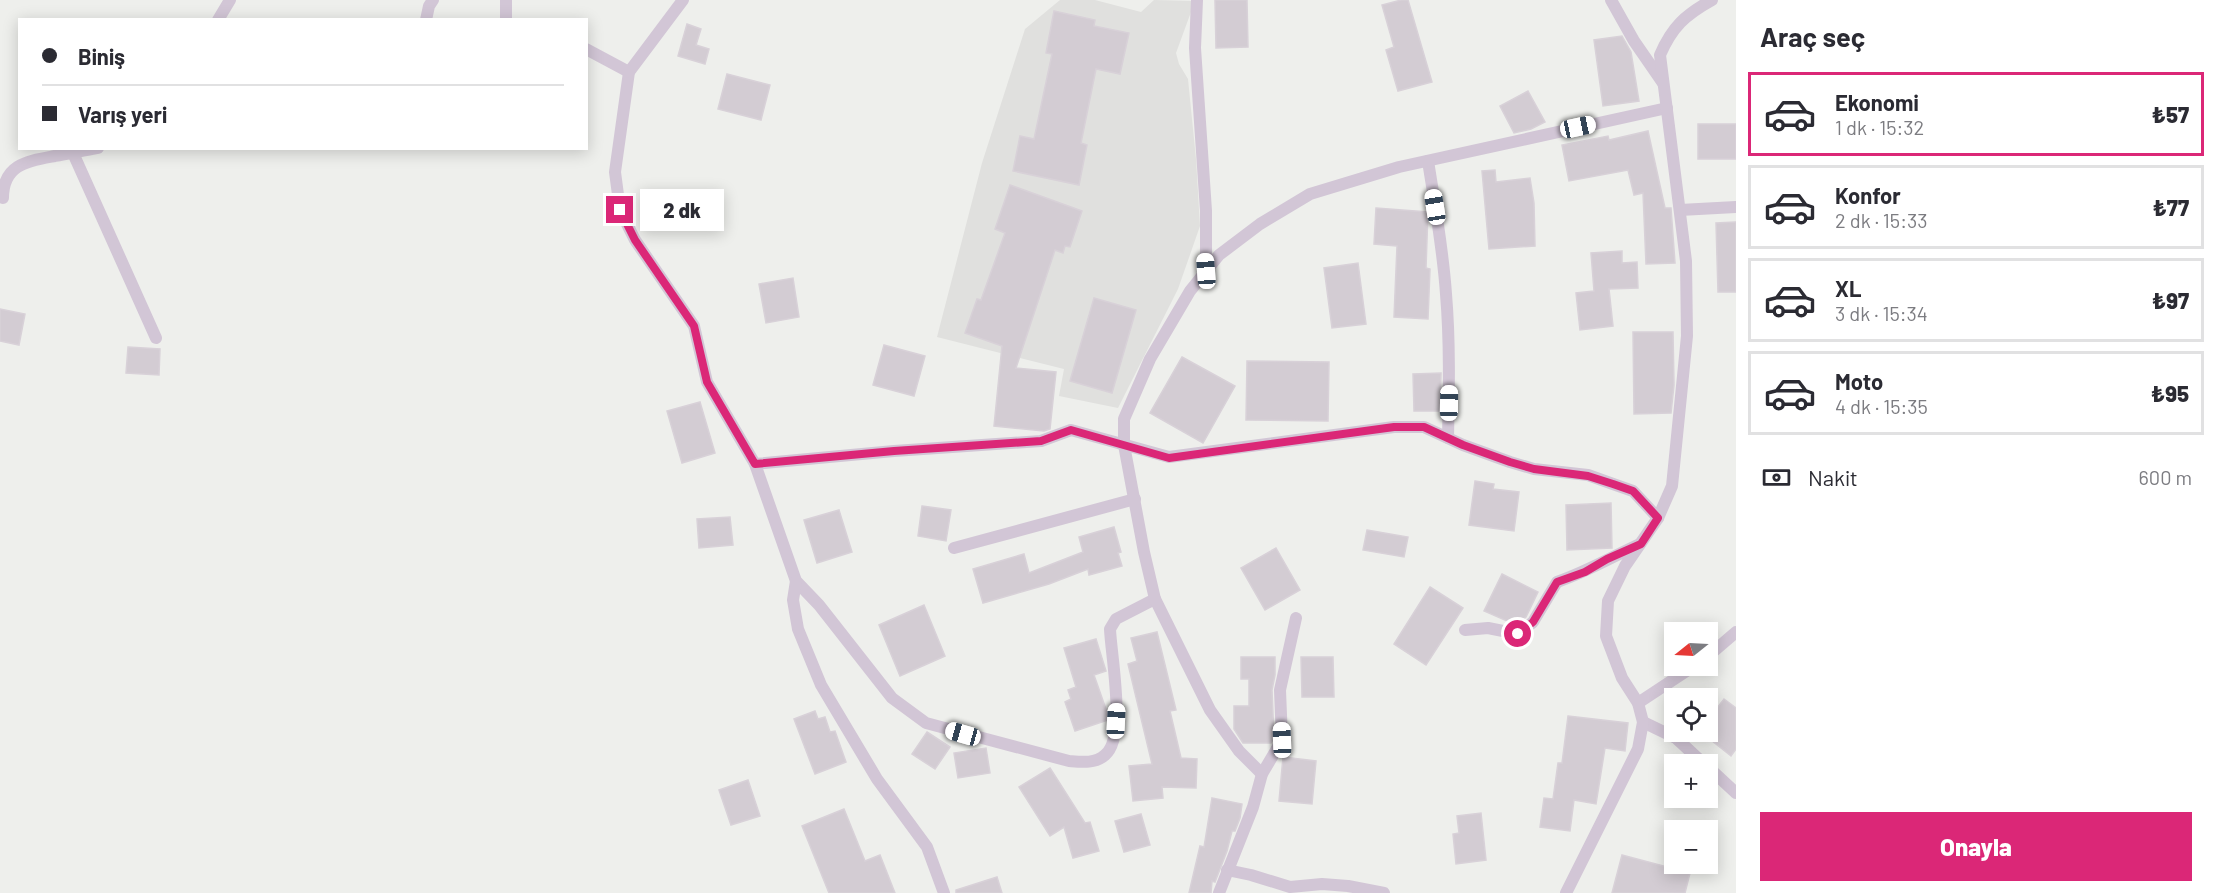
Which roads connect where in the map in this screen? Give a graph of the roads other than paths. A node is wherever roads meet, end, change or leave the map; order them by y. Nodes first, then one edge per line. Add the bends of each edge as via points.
1 (230, 0) edge
2 (433, 0) edge
3 (506, 0) edge
4 (683, 0) edge
5 (1197, 0) edge
6 (1611, 0) edge
7 (1712, 0) edge
8 (219, 18) edge
9 (426, 18) edge
10 (506, 18) edge
11 (588, 50) edge
12 (629, 72) junction
13 (1664, 84) junction
14 (1667, 108) junction
15 (88, 150) edge
16 (73, 153) junction
17 (1428, 161) junction
18 (3, 198) dead end
19 (1736, 207) edge
20 (1680, 210) junction
21 (1206, 271) junction
22 (156, 339) dead end
23 (1448, 438) junction
24 (1124, 445) junction
25 (755, 464) junction
26 (1135, 499) junction
27 (1658, 518) junction
28 (1641, 544) junction
29 (954, 548) dead end
30 (796, 581) junction
31 (1155, 598) junction
32 (1296, 618) dead end
33 (1465, 630) dead end
34 (1736, 632) edge
35 (1718, 648) edge
36 (1679, 676) edge
37 (1638, 703) junction
38 (1642, 722) junction
39 (1693, 754) edge
40 (1262, 774) junction
41 (1718, 777) edge
42 (1736, 793) edge
43 (1227, 870) junction
44 (944, 893) edge
45 (1219, 893) edge
46 (1384, 893) edge
47 (1566, 893) edge

1 - 8 street
2 - 9 street
3 - 10 street
4 - 12 street
5 - 21 street via 1195,48
6 - 13 street
7 - 13 street via 1689,13 1668,36 1660,55
11 - 12 street
12 - 25 street via 615,172 620,210 635,240 694,326 707,382
13 - 14 street
14 - 17 street
14 - 20 street
15 - 16 street
16 - 18 street via 26,161 14,169 3,186
16 - 22 street
17 - 21 street via 1310,194 1260,224 1219,255
17 - 23 street via 1446,294
19 - 20 street
20 - 27 street via 1686,261 1687,336 1671,486
21 - 24 street via 1150,359 1124,419
23 - 24 street via 1424,427 1394,427 1169,458
23 - 27 street via 1534,469 1588,476 1633,491
24 - 25 street via 1071,430 1041,441
24 - 26 street
25 - 30 street
26 - 29 street
26 - 31 street
27 - 28 street
28 - 33 street via 1557,582 1533,622 1518,634 1488,628
28 - 37 street via 1608,601 1606,636 1622,678
30 - 31 street via 892,698 926,723 1059,758 1089,762 1106,755 1115,738 1117,703 1110,629 1116,619
30 - 44 street via 793,600 798,629 821,685 877,779 927,847
31 - 40 street via 1209,710 1239,752
32 - 40 street via 1280,690 1282,740
34 - 35 street
36 - 37 street
37 - 38 street
38 - 39 street via 1676,738
38 - 47 street via 1638,749
40 - 43 street
41 - 42 street
43 - 45 street
43 - 46 street via 1290,887 1331,885

